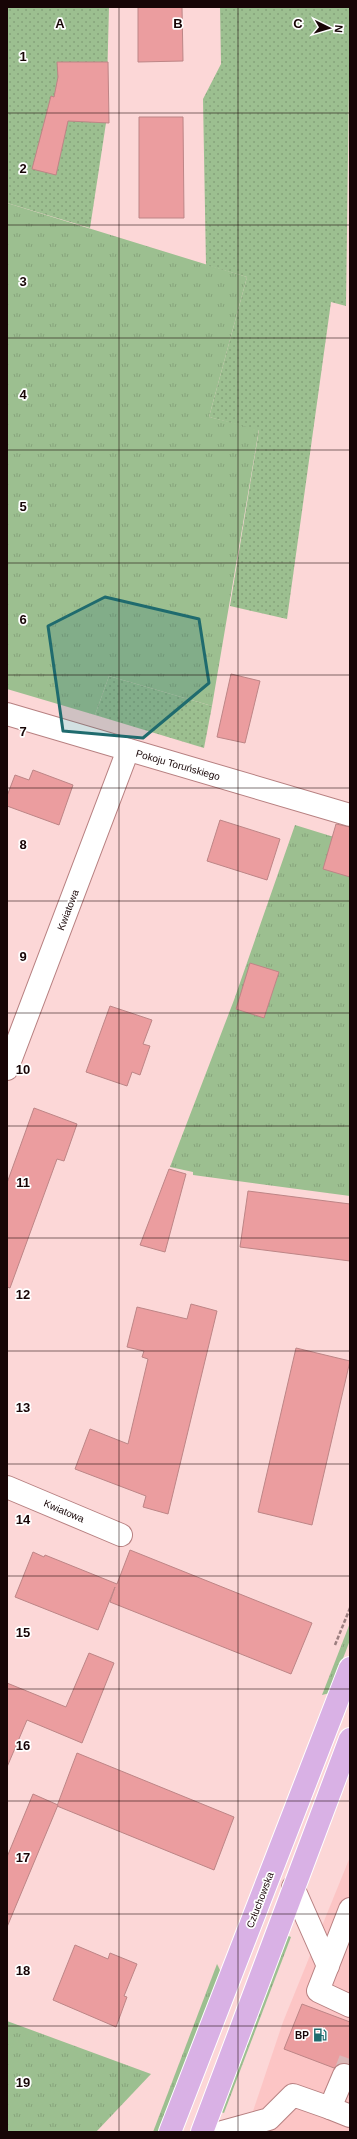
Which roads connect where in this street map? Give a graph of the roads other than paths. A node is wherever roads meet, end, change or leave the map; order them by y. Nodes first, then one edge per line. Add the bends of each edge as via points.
1 (7, 714) edge
2 (128, 750) junction
3 (350, 815) edge
4 (7, 1069) edge
5 (7, 1486) edge
6 (121, 1535) dead end
7 (350, 1668) edge
8 (350, 1739) edge
9 (293, 1887) junction
10 (350, 1909) edge
11 (328, 1966) junction
12 (350, 2006) edge
13 (344, 2075) tunnel mouth
14 (340, 2112) edge
15 (270, 2126) edge
16 (170, 2132) edge
17 (202, 2132) edge
18 (222, 2132) edge

1 - 2 street, Pokoju Toruńskiego
2 - 3 street, Pokoju Toruńskiego
2 - 4 street, Kwiatowa
5 - 6 street, Kwiatowa
7 - 16 main road, Człuchowska
8 - 9 main road
9 - 11 street
9 - 17 main road
10 - 11 street
11 - 12 street via 318,1991
13 - 14 street
14 - 15 street via 292,2094
15 - 18 street

